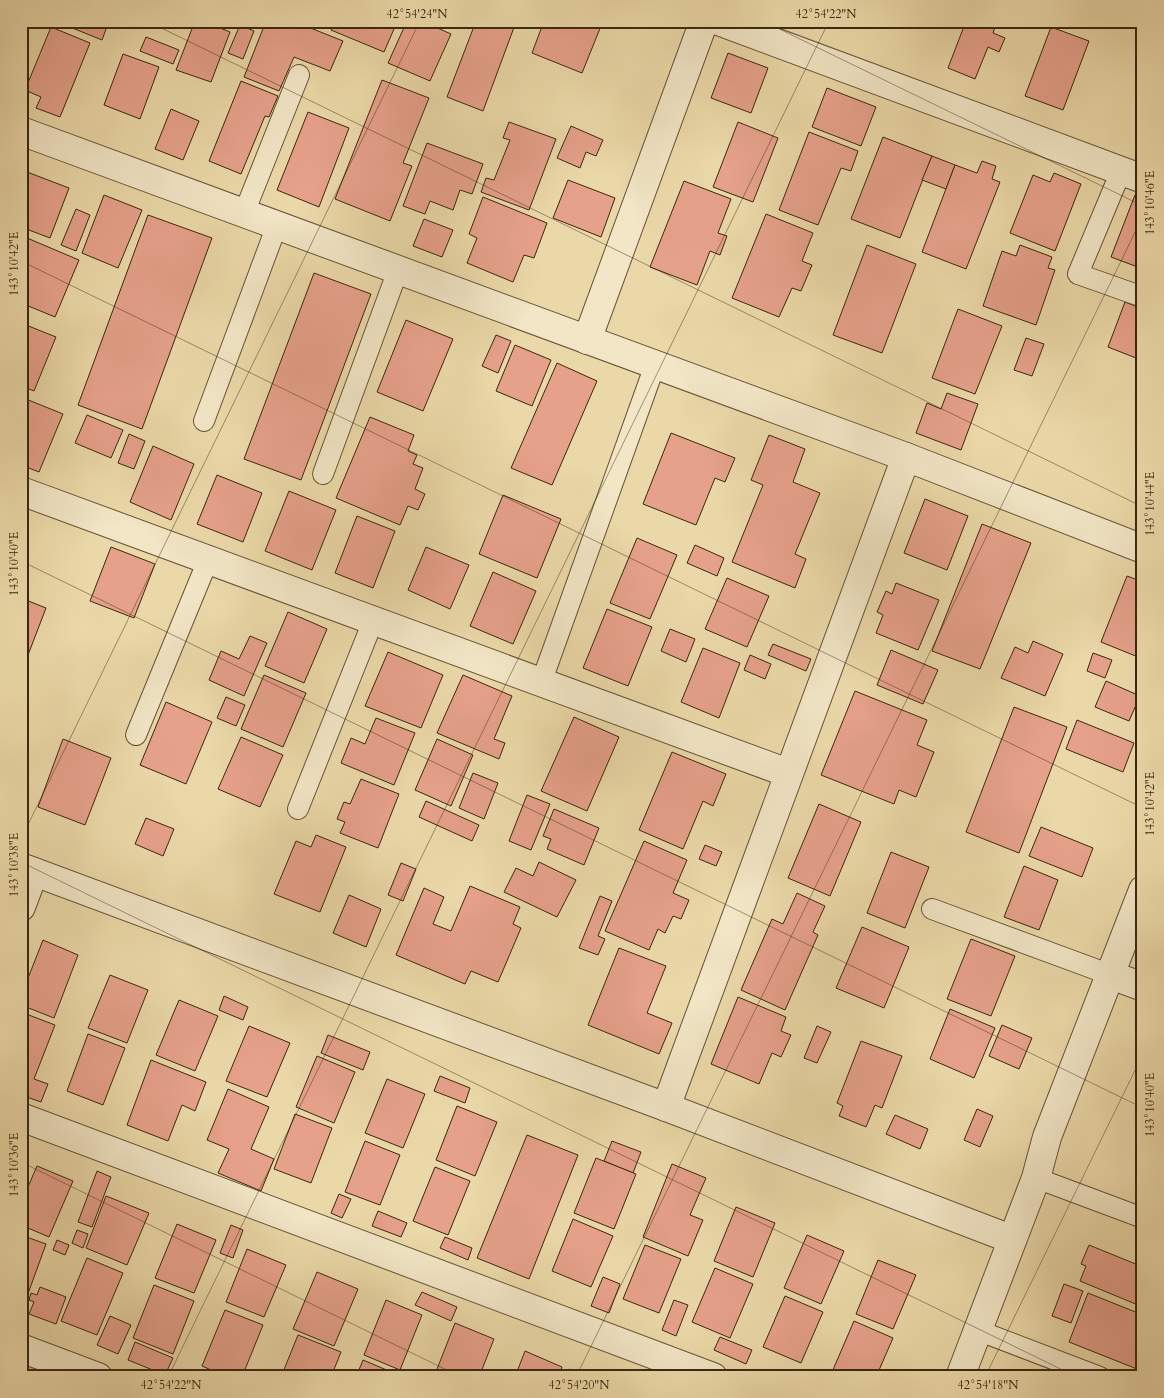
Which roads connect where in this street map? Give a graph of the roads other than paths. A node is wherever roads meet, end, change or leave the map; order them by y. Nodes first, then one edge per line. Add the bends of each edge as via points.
1 (704, 21) edge
2 (718, 21) edge
3 (300, 74) dead end
4 (21, 131) edge
5 (1132, 175) edge
6 (244, 213) junction
7 (277, 225) junction
8 (398, 270) junction
9 (1143, 297) edge
10 (587, 340) junction
11 (655, 365) junction
12 (204, 421) dead end
13 (906, 457) junction
14 (323, 474) dead end
15 (21, 491) edge
16 (1143, 549) edge
17 (208, 560) junction
18 (373, 621) junction
19 (542, 683) junction
20 (136, 735) dead end
21 (788, 773) junction
22 (298, 810) dead end
23 (28, 869) edge
24 (1143, 890) edge
25 (21, 907) edge
26 (932, 909) dead end
27 (1111, 975) junction
28 (1143, 987) edge
29 (666, 1107) junction
30 (21, 1118) edge
31 (1036, 1178) junction
32 (1143, 1218) edge
33 (1011, 1239) junction
34 (977, 1330) junction
35 (21, 1348) edge
36 (98, 1377) edge
37 (713, 1377) edge
38 (960, 1377) edge
39 (1100, 1377) edge

1 - 10 street
2 - 5 street
3 - 6 lane
4 - 6 street
5 - 9 lane via 1078,274
6 - 7 street
7 - 8 street
7 - 12 lane
8 - 10 street
8 - 14 lane
10 - 11 street
11 - 13 street
11 - 19 lane
13 - 16 street
13 - 21 street
15 - 17 street
17 - 18 street
17 - 20 lane
18 - 19 street
18 - 22 lane
19 - 21 street
21 - 29 street
23 - 25 street
23 - 29 street
24 - 27 street
26 - 27 lane
27 - 28 street
27 - 31 street via 1047,1137
29 - 33 street
30 - 37 street
31 - 32 lane
31 - 33 street
33 - 34 street
34 - 38 street
34 - 39 lane
35 - 36 street

